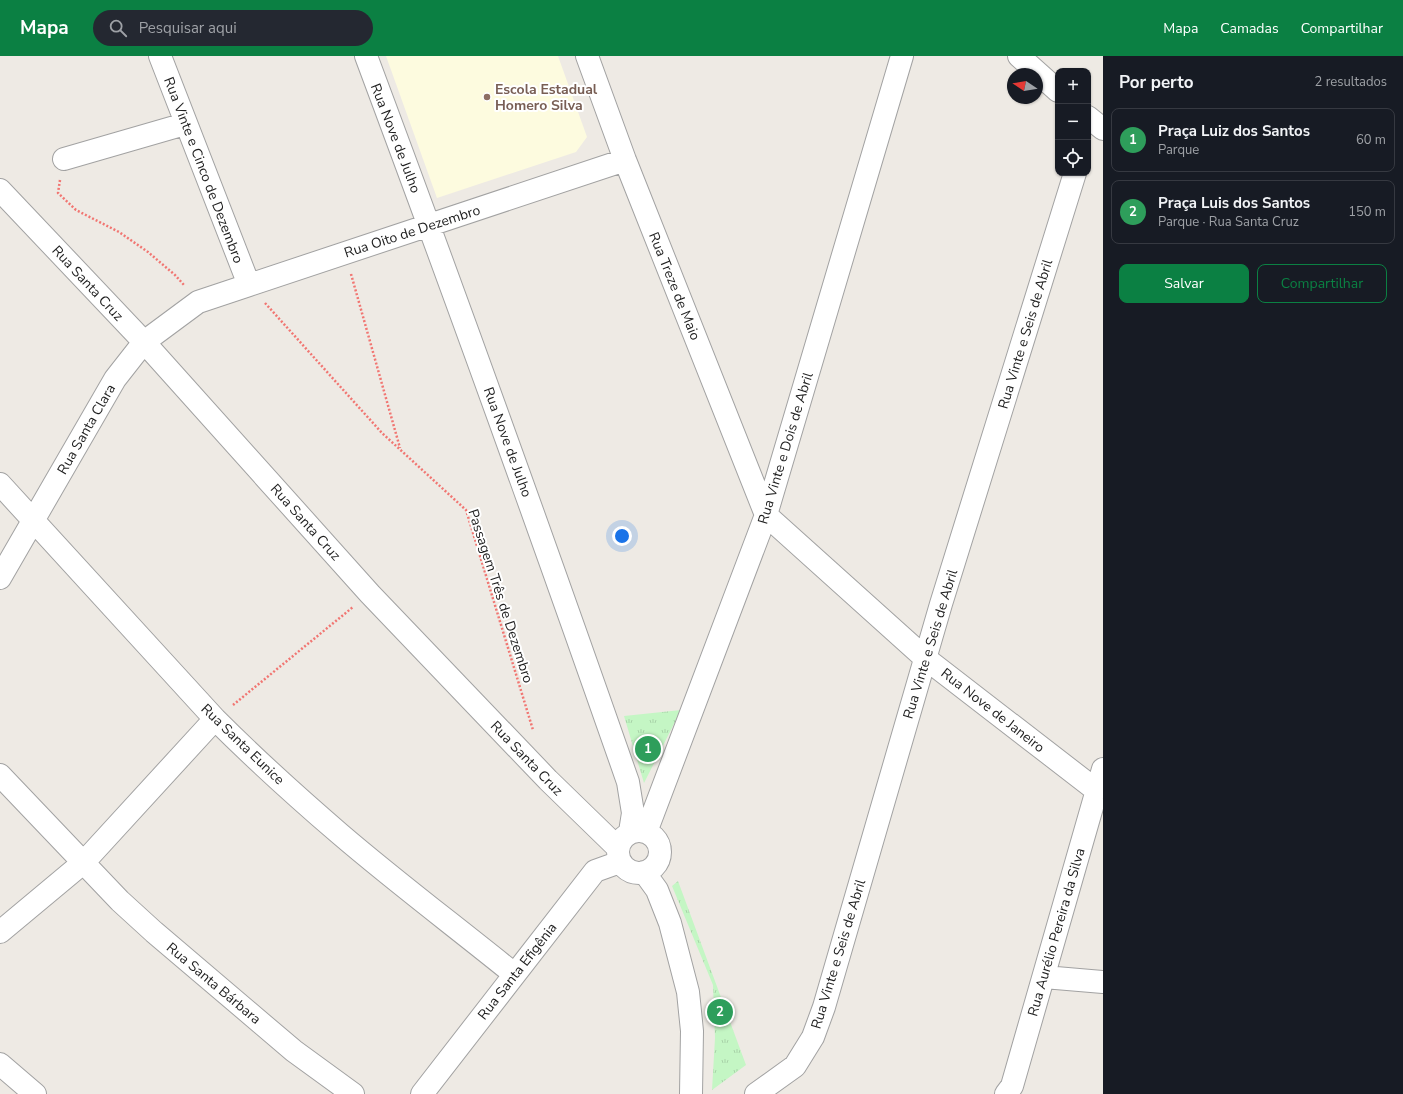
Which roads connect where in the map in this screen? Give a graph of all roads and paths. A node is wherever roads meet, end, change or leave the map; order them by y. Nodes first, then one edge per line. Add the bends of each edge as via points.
1 (160, 56) edge
2 (366, 56) edge
3 (587, 56) edge
4 (902, 56) edge
5 (1019, 56) edge
6 (1055, 88) edge
7 (185, 124) junction
8 (64, 159) joint
9 (626, 160) junction
10 (1074, 176) edge
11 (0, 190) edge
12 (429, 225) junction
13 (345, 252) junction
14 (249, 285) junction
15 (198, 302) junction
16 (144, 342) junction
17 (401, 450) junction
18 (0, 484) edge
19 (766, 515) junction
20 (34, 520) junction
21 (0, 578) edge
22 (370, 594) junction
23 (925, 658) junction
24 (215, 719) junction
25 (534, 736) dead end
26 (0, 775) edge
27 (1101, 776) edge
28 (629, 844) junction
29 (84, 862) junction
30 (644, 872) junction
31 (0, 932) edge
32 (514, 974) junction
33 (1044, 977) junction
34 (1103, 982) edge
35 (0, 1064) edge
36 (1011, 1091) edge
37 (35, 1094) edge
38 (353, 1094) edge
39 (422, 1094) edge
40 (691, 1094) edge
41 (756, 1094) edge

1 - 7 street, Rua Vinte e Cinco de Dezembro
2 - 12 street, Rua Nove de Julho
3 - 9 street, Rua Treze de Maio
4 - 19 street, Rua Vinte e Dois de Abril
5 - 6 street
7 - 8 street
7 - 14 street, Rua Vinte e Cinco de Dezembro
8 - 15 path via 58,193 76,210 119,232 148,252 175,275
9 - 12 street, Rua Oito de Dezembro
9 - 19 street, Rua Treze de Maio
10 - 23 street, Rua Vinte e Seis de Abril
11 - 16 street, Rua Santa Cruz
12 - 13 street, Rua Oito de Dezembro
12 - 28 street, Rua Nove de Julho via 628,782 633,813
13 - 14 street, Rua Oito de Dezembro
13 - 17 path
14 - 15 street, Rua Oito de Dezembro
14 - 17 path, Passagem Três de Dezembro via 382,433
15 - 16 street, Rua Santa Clara
16 - 20 street, Rua Santa Clara via 114,379
16 - 22 street, Rua Santa Cruz
17 - 25 path, Passagem Três de Dezembro via 466,510
18 - 20 street, Rua Santa Eunice
19 - 23 street, Rua Nove de Janeiro
19 - 28 street, Rua Vinte e Dois de Abril
20 - 21 street, Rua Santa Clara
20 - 24 street, Rua Santa Eunice
22 - 24 path
22 - 28 street, Rua Santa Cruz via 548,780
23 - 27 street, Rua Nove de Janeiro
23 - 41 street, Rua Vinte e Seis de Abril via 824,1007 813,1037 795,1066
24 - 29 street
24 - 32 street, Rua Santa Eunice via 341,835
26 - 29 street, Rua Santa Bárbara
27 - 33 street, Rua Aurélio Pereira da Silva
28 - 30 street via 624,868 630,872
28 - 30 street via 657,840 659,859 656,865
28 - 32 street, Rua Santa Efigênia via 595,871
29 - 31 street
29 - 38 street, Rua Santa Bárbara via 120,901 154,932 294,1052
30 - 40 street via 656,890 670,922 688,992 692,1031
32 - 39 street, Rua Santa Efigênia
33 - 34 street
33 - 36 street, Rua Aurélio Pereira da Silva
35 - 37 street

